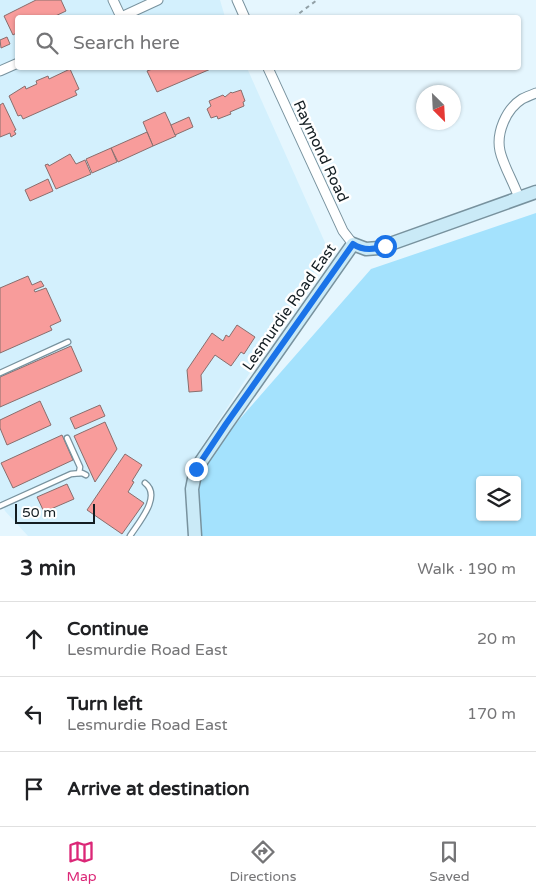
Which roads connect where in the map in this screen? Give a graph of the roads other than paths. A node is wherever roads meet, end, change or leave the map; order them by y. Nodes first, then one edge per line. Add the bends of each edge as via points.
1 (113, 0) edge
2 (158, 0) edge
3 (237, 0) edge
4 (119, 15) edge
5 (124, 15) edge
6 (244, 15) edge
7 (15, 64) edge
8 (269, 70) edge
9 (0, 71) edge
10 (536, 93) edge
11 (536, 192) edge
12 (519, 198) junction
13 (353, 244) junction
14 (68, 342) dead end
15 (0, 373) edge
16 (67, 438) dead end
17 (79, 473) junction
18 (86, 475) dead end
19 (145, 483) dead end
20 (0, 506) edge
21 (130, 536) edge
22 (195, 536) edge

1 - 4 street
2 - 5 street
3 - 6 street
7 - 9 street
8 - 13 street, Raymond Road via 343,231
10 - 12 street via 520,100 510,111 502,124 499,138 500,152
11 - 12 street, Lesmurdie Road East
12 - 13 street, Lesmurdie Road East via 379,248 366,249
13 - 22 street, Lesmurdie Road East via 196,469 192,489
14 - 15 lane
16 - 17 lane via 80,467
17 - 18 lane
17 - 20 lane
19 - 21 lane via 152,492 150,500

